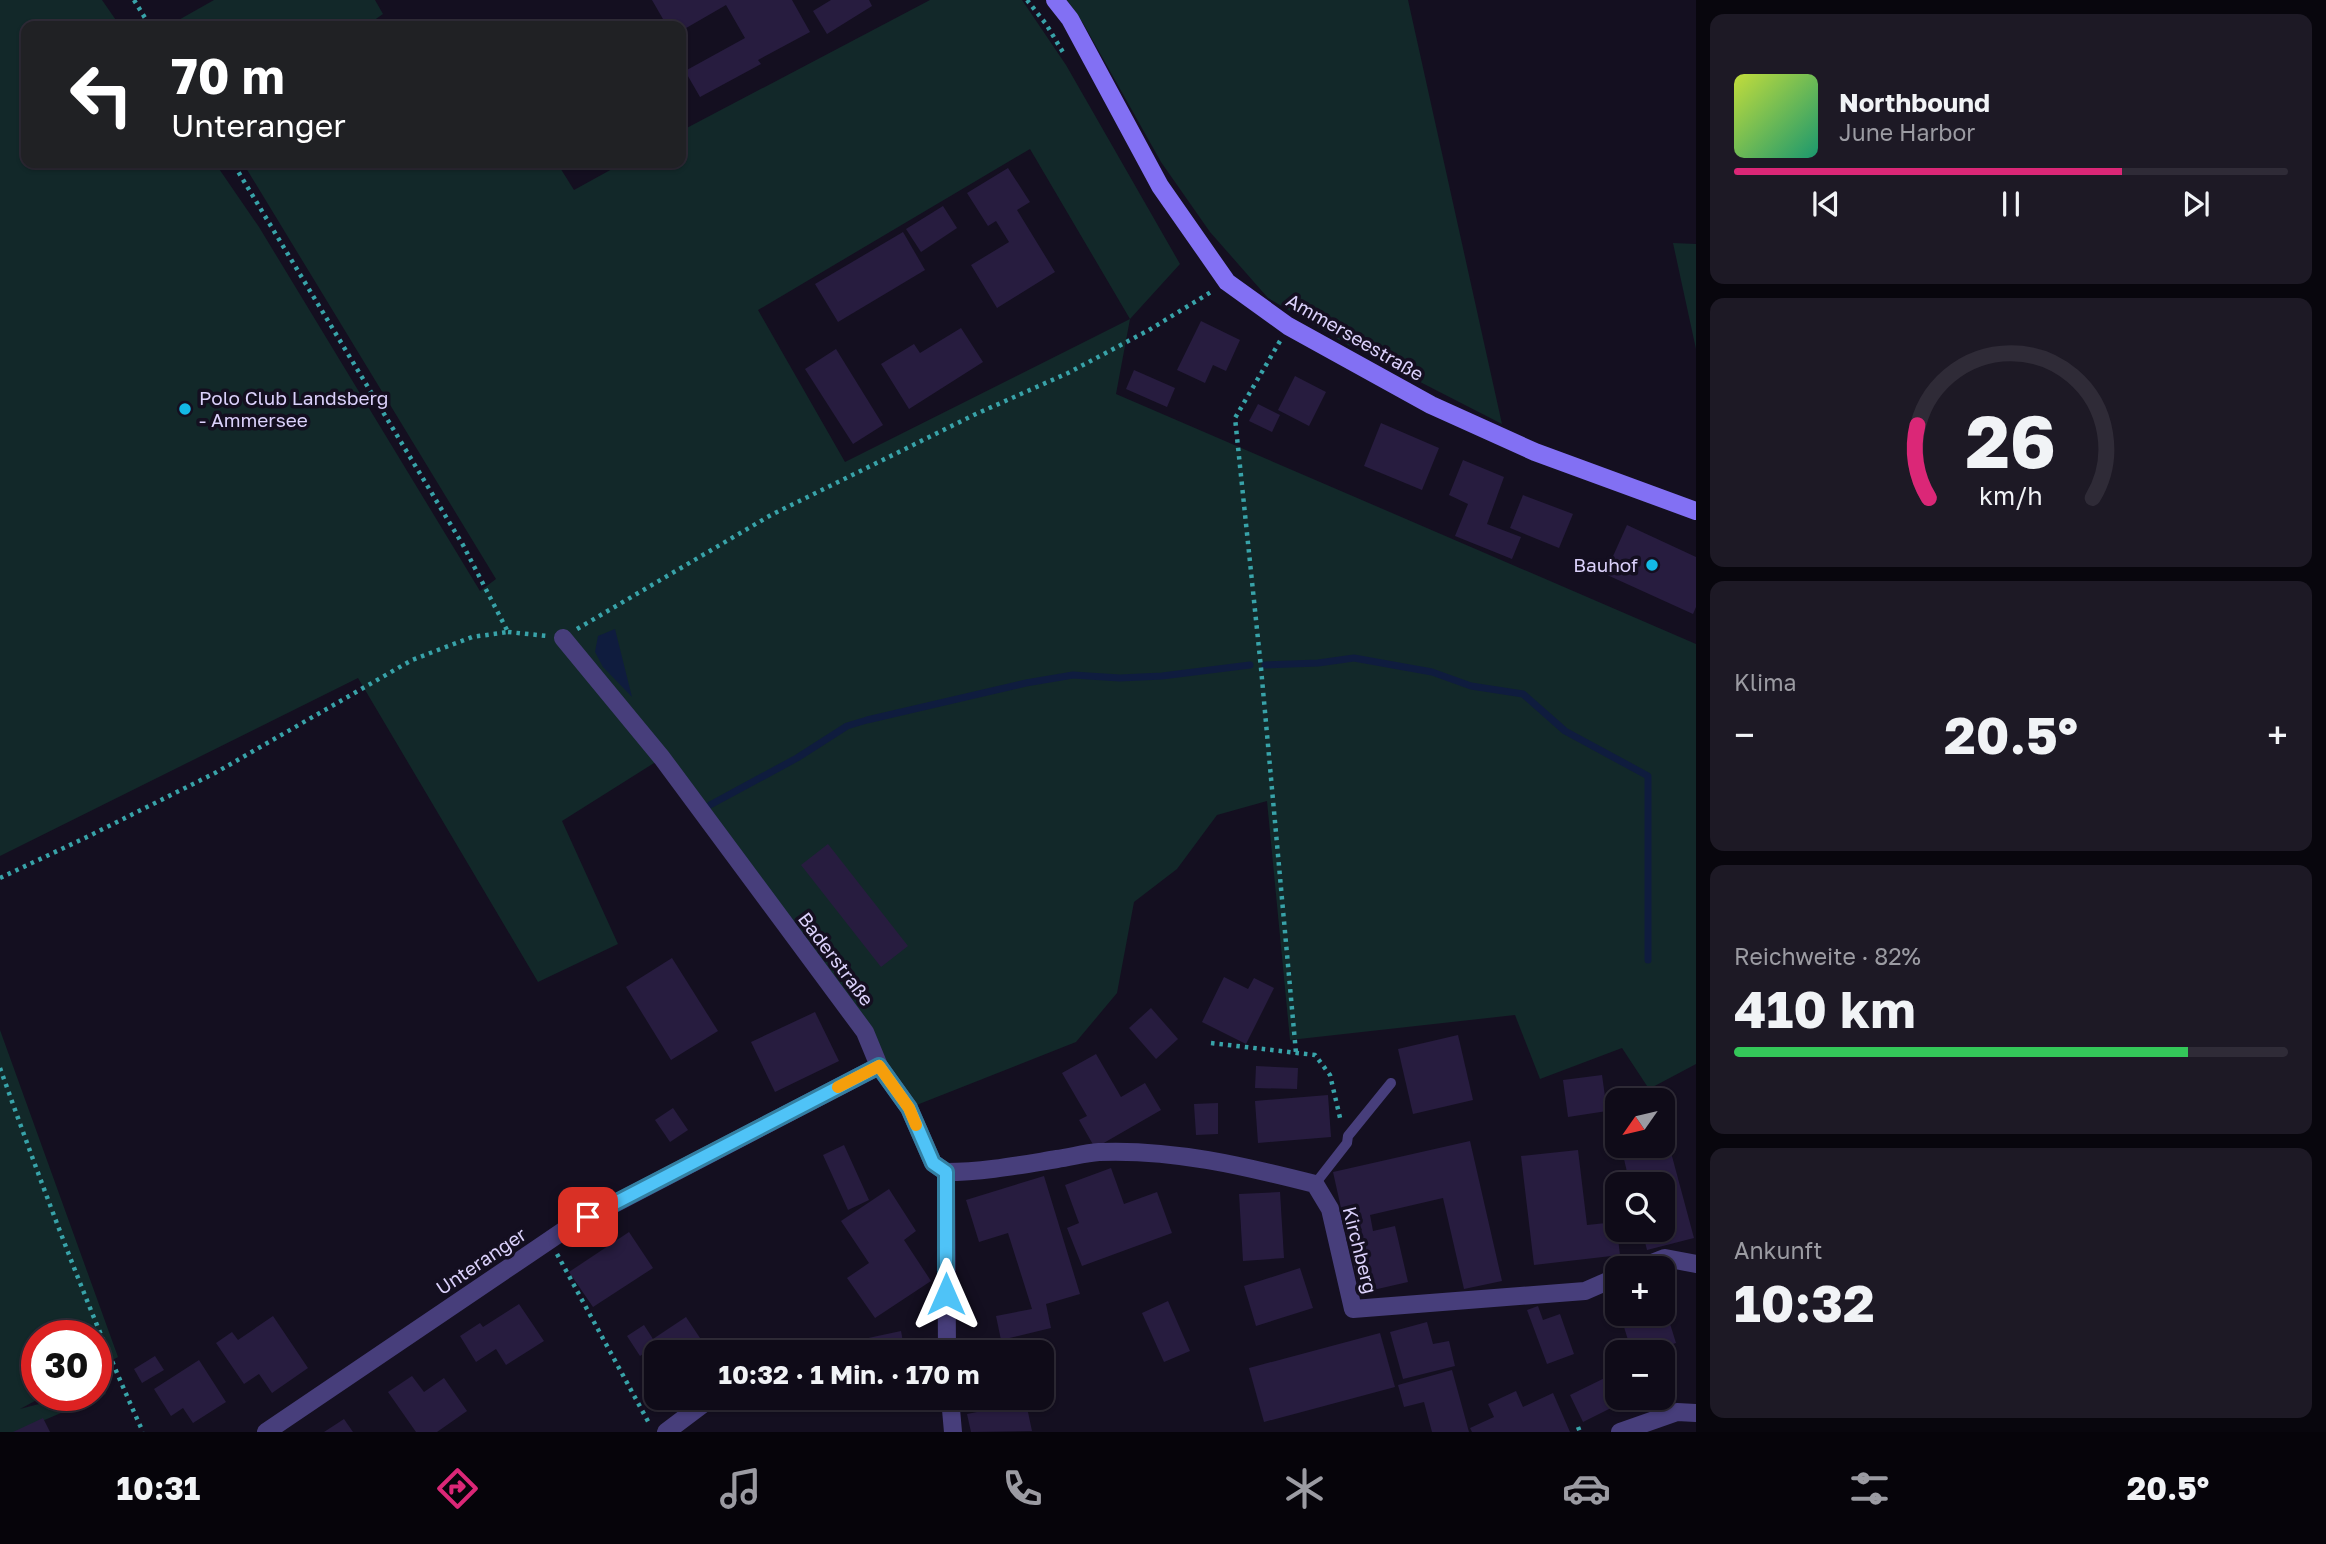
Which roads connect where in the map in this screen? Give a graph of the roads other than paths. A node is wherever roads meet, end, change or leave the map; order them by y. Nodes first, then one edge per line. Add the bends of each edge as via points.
1 (1055, 0) edge
2 (1696, 511) edge
3 (563, 638) road end
4 (879, 1066) junction
5 (1391, 1083) dead end
6 (946, 1172) junction
7 (1315, 1184) junction
8 (1675, 1260) edge
9 (1696, 1264) edge
10 (1605, 1282) edge
11 (947, 1340) edge
12 (696, 1410) edge
13 (951, 1410) edge
14 (1696, 1413) edge
15 (266, 1432) edge
16 (666, 1432) edge
17 (953, 1432) edge
18 (1620, 1432) edge

1 - 2 street, Ammerseestraße via 1070,19 1160,186 1227,282 1288,326 1431,405 1535,452
3 - 4 street, Baderstraße via 662,758 865,1032
4 - 6 street, Baderstraße via 909,1108 933,1163
4 - 15 street, Unteranger via 566,1229
5 - 7 lane
6 - 7 street via 975,1172 1098,1152 1145,1153 1187,1156
6 - 11 street
7 - 10 street, Kirchberg via 1330,1209 1353,1308 1585,1291
8 - 9 street
12 - 16 street
13 - 17 street
14 - 18 street via 1677,1412

